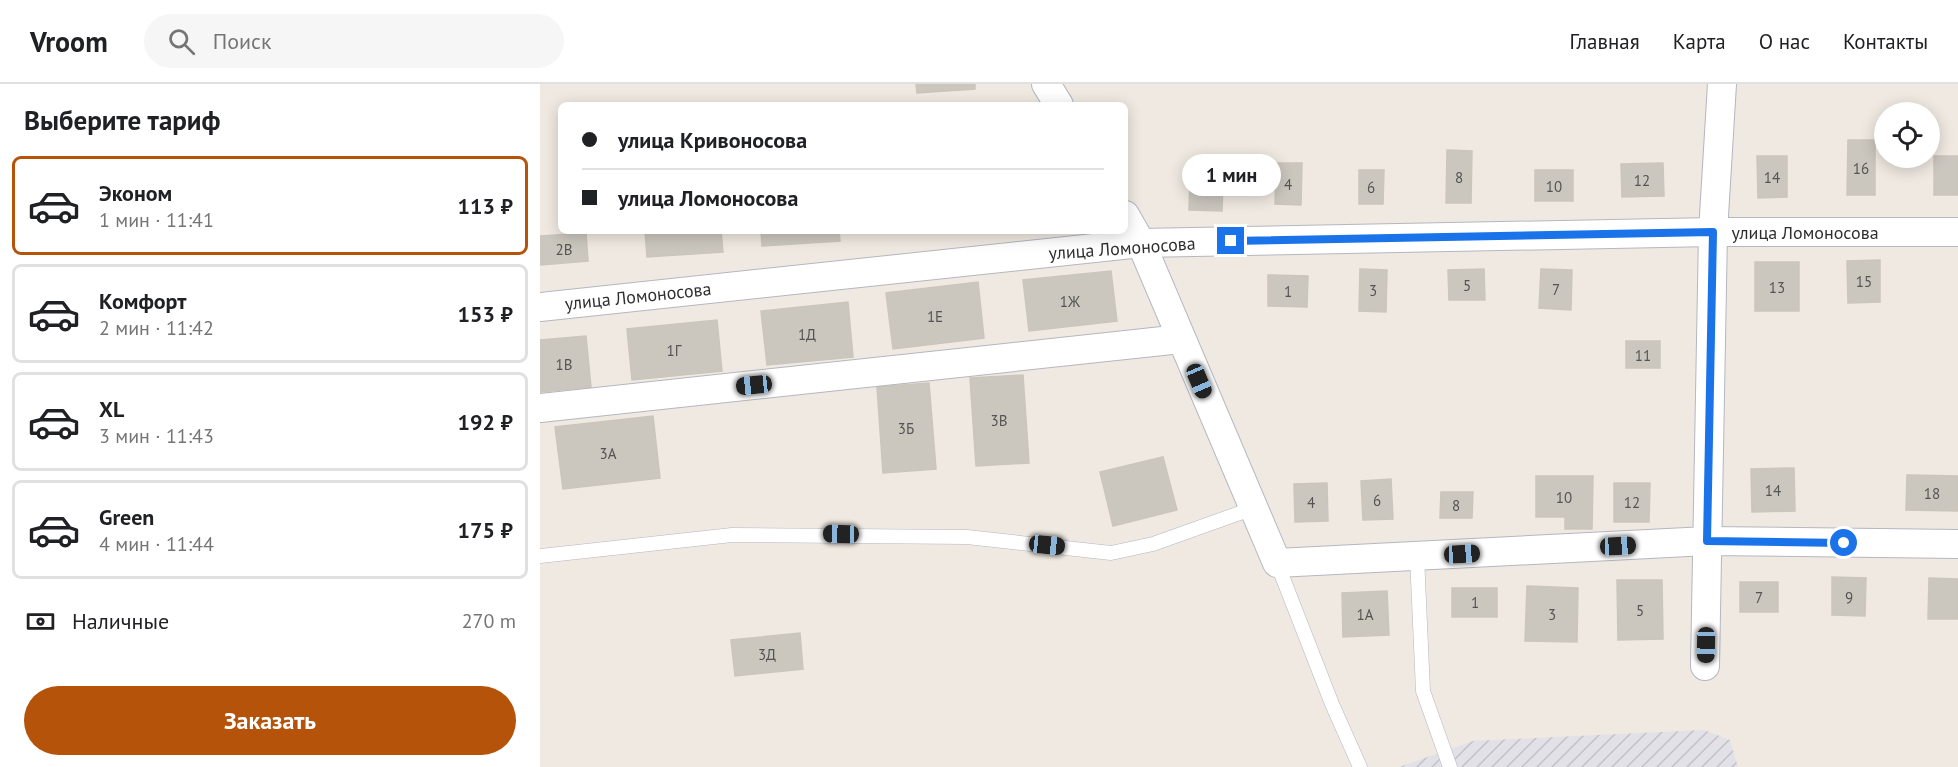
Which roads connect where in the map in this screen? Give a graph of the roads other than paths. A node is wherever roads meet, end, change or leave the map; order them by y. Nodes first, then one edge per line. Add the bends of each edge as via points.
1 (1046, 84) edge
2 (1722, 84) edge
3 (1057, 102) edge
4 (1128, 220) edge
5 (1713, 232) junction
6 (1958, 232) edge
7 (1141, 243) junction
8 (540, 307) edge
9 (1181, 339) junction
10 (540, 408) edge
11 (1254, 508) junction
12 (1707, 541) junction
13 (1958, 544) edge
14 (540, 556) edge
15 (1417, 556) junction
16 (1277, 563) junction
17 (1705, 666) dead end
18 (1360, 767) edge
19 (1450, 767) edge

1 - 3 street
2 - 5 street
4 - 7 street
5 - 6 street, улица Ломоносова
5 - 7 street, улица Ломоносова
5 - 12 street
7 - 8 street, улица Ломоносова
7 - 9 street
9 - 10 street
9 - 11 street
11 - 14 lane via 1152,544 1111,553 967,537 743,534
11 - 16 street
12 - 13 street
12 - 15 street
12 - 17 street
15 - 16 street
15 - 19 lane via 1423,691
16 - 18 lane

